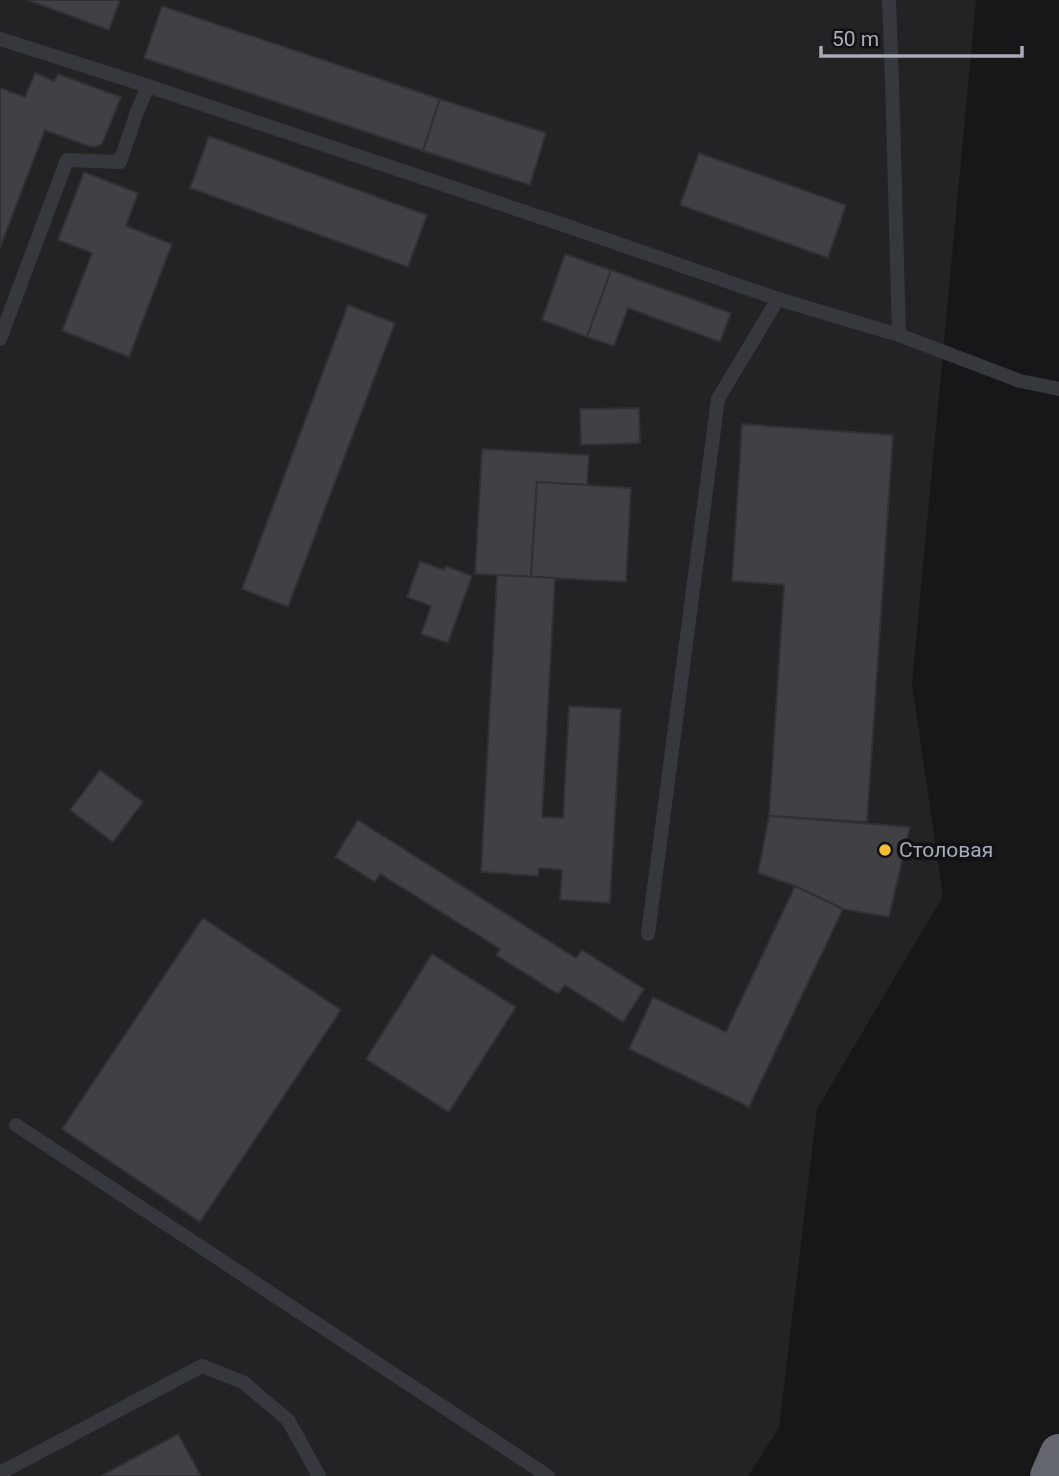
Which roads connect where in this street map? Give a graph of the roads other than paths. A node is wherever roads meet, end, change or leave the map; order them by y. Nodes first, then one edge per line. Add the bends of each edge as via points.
1 (888, 0) edge
2 (0, 40) edge
3 (148, 86) junction
4 (778, 299) junction
5 (899, 335) junction
6 (0, 339) edge
7 (1059, 389) edge
8 (648, 934) dead end
9 (16, 1125) dead end
10 (1059, 1454) edge
11 (0, 1473) edge
12 (318, 1476) edge
13 (548, 1476) edge
14 (1049, 1476) edge

1 - 5 lane
2 - 3 lane
3 - 4 lane
3 - 6 lane via 120,162 66,160
4 - 5 lane
4 - 8 lane via 718,399
5 - 7 lane via 1020,381
9 - 13 lane
10 - 14 highway
11 - 12 lane via 202,1366 243,1382 288,1420

